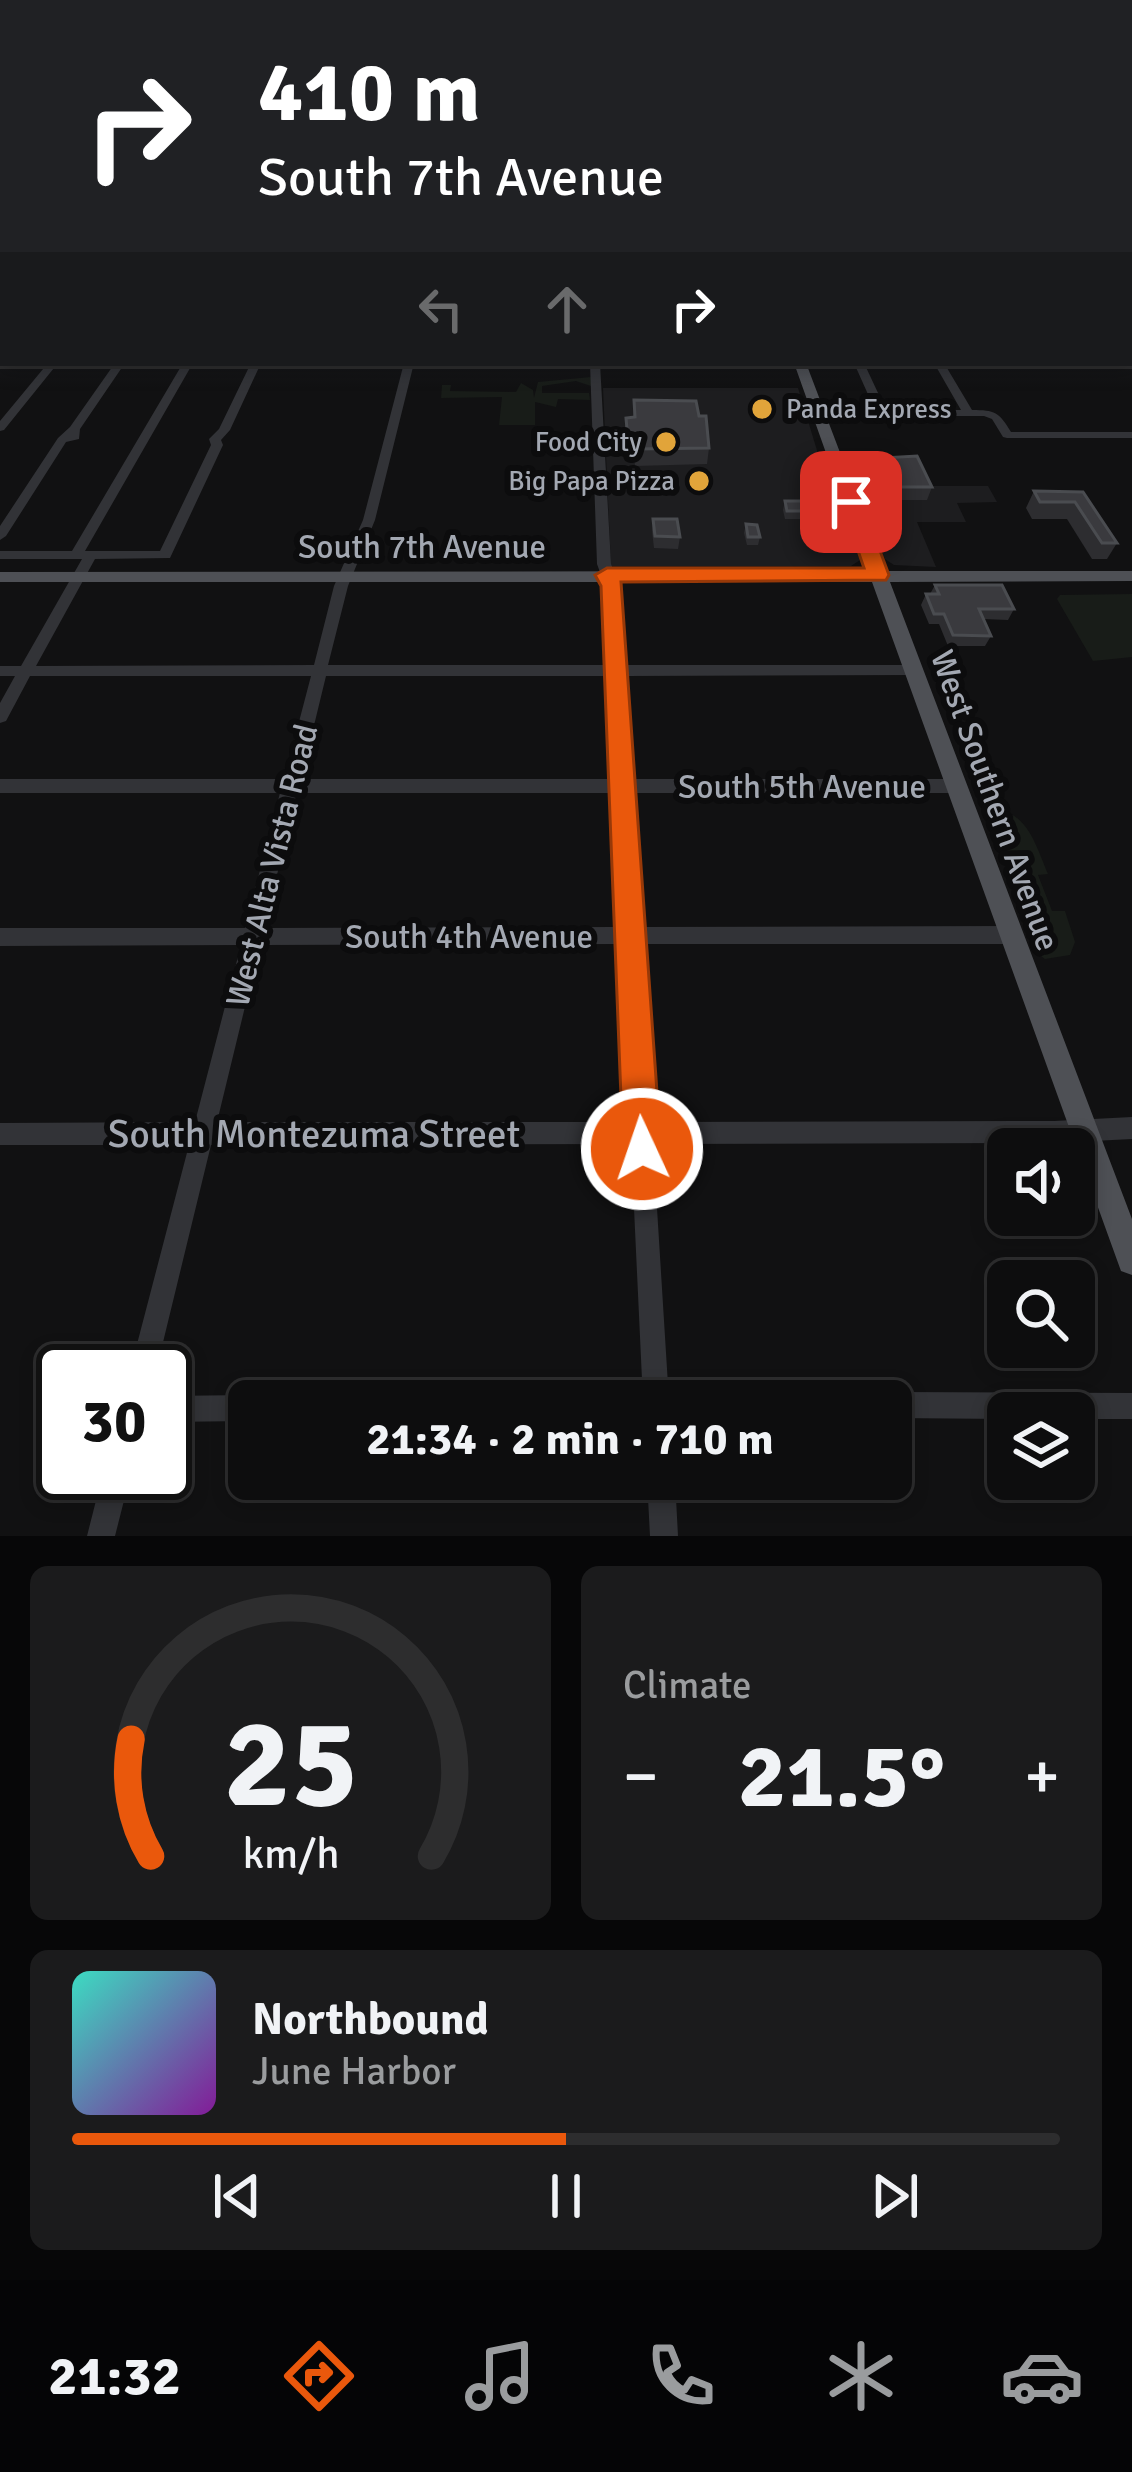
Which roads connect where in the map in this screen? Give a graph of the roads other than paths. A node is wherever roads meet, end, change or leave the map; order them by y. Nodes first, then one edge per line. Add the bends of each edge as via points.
1 (51, 366) edge
2 (118, 366) edge
3 (186, 366) edge
4 (255, 366) edge
5 (408, 366) edge
6 (596, 366) edge
7 (801, 366) edge
8 (860, 366) edge
9 (941, 366) edge
10 (882, 413) junction
11 (968, 413) junction
12 (819, 414) junction
13 (0, 428) edge
14 (1132, 436) edge
15 (0, 536) edge
16 (0, 555) edge
17 (84, 555) junction
18 (607, 575) junction
19 (878, 575) junction
20 (344, 576) junction
21 (1132, 576) edge
22 (0, 577) edge
23 (78, 578) junction
24 (616, 670) junction
25 (913, 670) junction
26 (0, 671) edge
27 (26, 671) junction
28 (321, 671) junction
29 (0, 717) edge
30 (956, 786) junction
31 (0, 787) edge
32 (623, 787) junction
33 (291, 788) junction
34 (1011, 935) junction
35 (632, 936) junction
36 (253, 937) junction
37 (0, 938) edge
38 (1082, 1128) edge
39 (1132, 1128) edge
40 (1095, 1130) edge
41 (987, 1131) edge
42 (641, 1133) junction
43 (0, 1134) edge
44 (203, 1134) junction
45 (1095, 1162) edge
46 (1132, 1260) edge
47 (150, 1344) edge
48 (655, 1380) edge
49 (912, 1405) edge
50 (1132, 1406) edge
51 (228, 1408) edge
52 (192, 1409) edge
53 (110, 1500) edge
54 (662, 1500) edge
55 (101, 1536) edge
56 (664, 1536) edge

1 - 13 street
2 - 15 street
3 - 17 street
4 - 17 street via 164,555
5 - 20 street, West Alta Vista Road via 369,520
6 - 18 street
7 - 12 main road, West Southern Avenue
8 - 10 street
9 - 11 street
10 - 11 street
10 - 12 street
11 - 14 street via 993,415 1007,435
12 - 19 main road, West Southern Avenue
16 - 17 street
17 - 23 street
18 - 19 main road, South 7th Avenue
18 - 20 main road, South 7th Avenue
18 - 24 street
19 - 21 main road, South 7th Avenue
19 - 25 main road, West Southern Avenue
20 - 23 main road, South 7th Avenue
20 - 28 street, West Alta Vista Road
22 - 23 main road, South 7th Avenue
23 - 27 street
24 - 25 street
24 - 28 street
24 - 32 street
25 - 30 main road, West Southern Avenue
26 - 27 street
27 - 28 street
27 - 29 street
28 - 33 street, West Alta Vista Road
30 - 32 street, South 5th Avenue
30 - 34 main road, West Southern Avenue
31 - 33 street, South 5th Avenue
32 - 33 street, South 5th Avenue
32 - 35 street
33 - 36 street, West Alta Vista Road
34 - 35 street, South 4th Avenue
34 - 38 main road, West Southern Avenue
35 - 36 street, South 4th Avenue
35 - 42 street
36 - 37 street, South 4th Avenue
36 - 44 street, West Alta Vista Road
39 - 40 street, South Montezuma Street
41 - 42 street, South Montezuma Street
42 - 44 street, South Montezuma Street
42 - 48 street
43 - 44 street, South Montezuma Street
44 - 47 street, West Alta Vista Road
45 - 46 main road, West Southern Avenue
49 - 50 street
51 - 52 street
53 - 55 street
54 - 56 street

